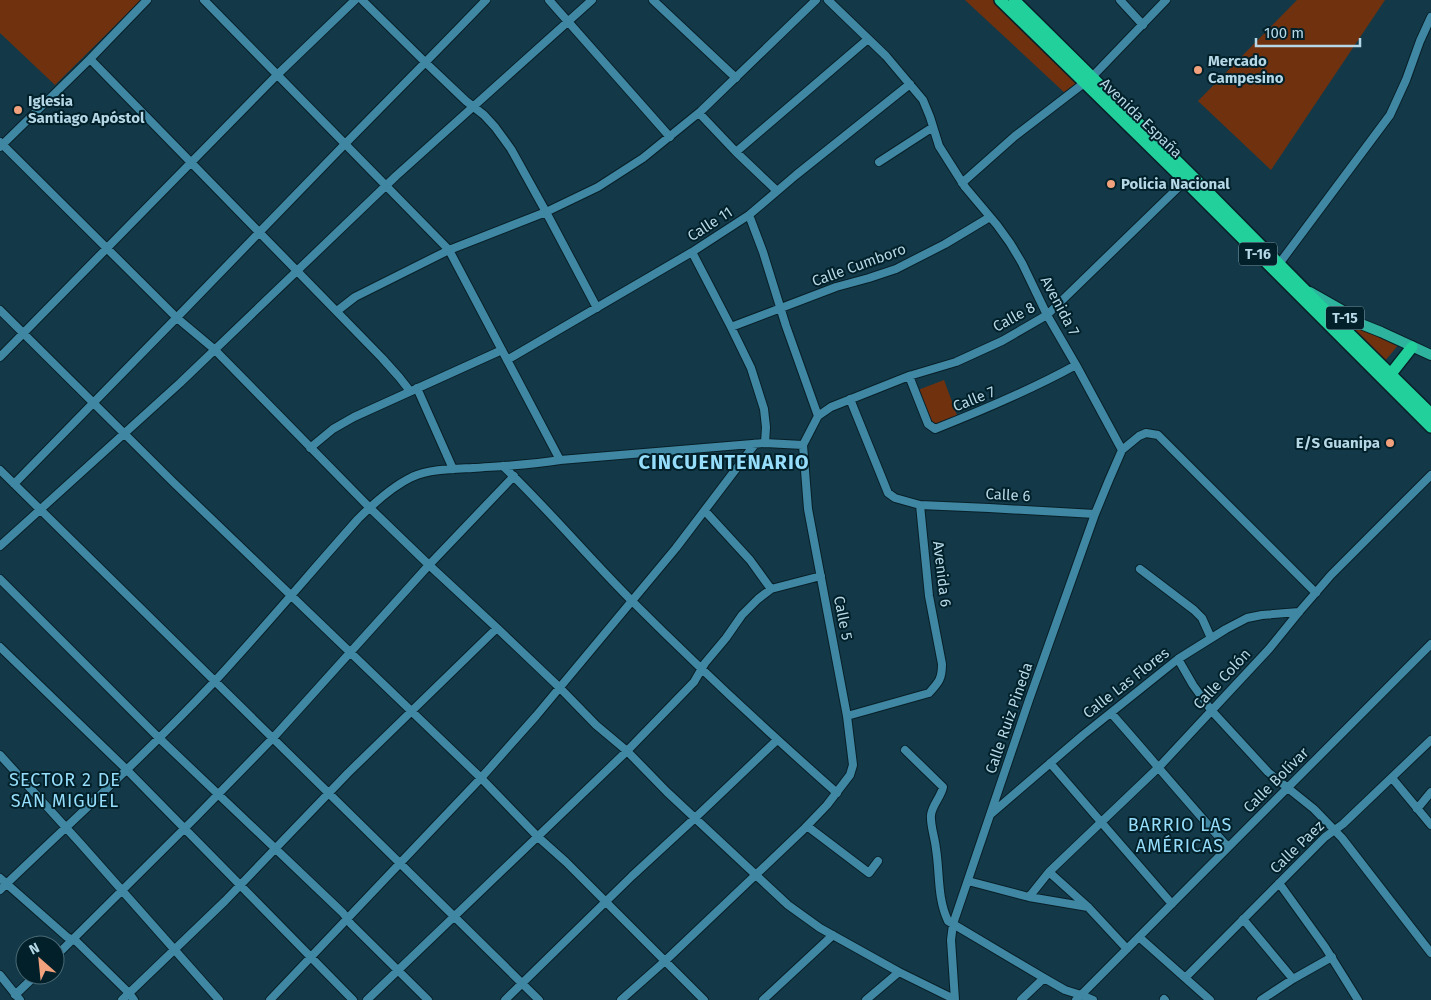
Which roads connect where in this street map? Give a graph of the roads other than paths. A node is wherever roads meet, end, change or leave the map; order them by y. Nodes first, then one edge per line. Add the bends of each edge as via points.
1 (147, 0) edge
2 (204, 0) edge
3 (356, 0) edge
4 (362, 0) edge
5 (486, 0) edge
6 (549, 0) edge
7 (592, 0) edge
8 (653, 0) edge
9 (816, 0) edge
10 (828, 0) edge
11 (1000, 0) edge
12 (1014, 0) edge
13 (1120, 0) edge
14 (1166, 0) edge
15 (1431, 18) edge
16 (568, 22) junction
17 (1143, 25) junction
18 (868, 39) junction
19 (90, 59) junction
20 (426, 63) junction
21 (277, 75) junction
22 (736, 78) junction
23 (1088, 80) junction
24 (910, 84) junction
25 (473, 106) junction
26 (699, 113) junction
27 (933, 127) junction
28 (670, 137) junction
29 (345, 144) junction
30 (1, 145) edge
31 (736, 152) junction
32 (879, 162) dead end
33 (192, 163) junction
34 (1185, 181) junction
35 (962, 183) junction
36 (386, 186) junction
37 (778, 191) junction
38 (546, 212) junction
39 (749, 215) junction
40 (990, 217) junction
41 (260, 233) junction
42 (107, 248) junction
43 (449, 250) junction
44 (692, 252) junction
45 (1279, 264) junction
46 (297, 270) junction
47 (1302, 287) junction
48 (1309, 306) junction
49 (596, 308) junction
50 (780, 308) junction
51 (0, 310) edge
52 (1325, 310) junction
53 (337, 311) junction
54 (1047, 315) junction
55 (177, 318) junction
56 (731, 327) junction
57 (1381, 332) junction
58 (24, 333) junction
59 (1412, 347) junction
60 (214, 349) junction
61 (502, 350) junction
62 (1431, 355) edge
63 (0, 357) edge
64 (507, 360) junction
65 (1076, 365) junction
66 (1390, 375) junction
67 (909, 376) junction
68 (414, 390) junction
69 (850, 399) junction
70 (93, 403) junction
71 (1431, 414) edge
72 (818, 416) junction
73 (1431, 427) edge
74 (123, 434) junction
75 (765, 443) junction
76 (755, 444) junction
77 (803, 445) junction
78 (310, 448) junction
79 (1122, 450) junction
80 (560, 460) junction
81 (503, 466) junction
82 (453, 469) junction
83 (0, 470) edge
84 (1431, 475) edge
85 (514, 476) junction
86 (14, 484) junction
87 (920, 505) junction
88 (370, 508) junction
89 (40, 509) junction
90 (705, 511) junction
91 (1095, 514) junction
92 (0, 546) edge
93 (428, 565) junction
94 (1140, 569) dead end
95 (821, 576) junction
96 (0, 579) edge
97 (771, 589) junction
98 (1316, 593) junction
99 (291, 597) junction
100 (632, 600) junction
101 (1298, 612) junction
102 (496, 628) junction
103 (1211, 638) junction
104 (1431, 644) edge
105 (0, 648) edge
106 (350, 653) junction
107 (1178, 659) junction
108 (701, 669) junction
109 (215, 680) junction
110 (559, 687) junction
111 (1211, 710) junction
112 (411, 711) junction
113 (1111, 712) junction
114 (847, 716) junction
115 (159, 738) junction
116 (273, 738) junction
117 (777, 740) junction
118 (1431, 740) edge
119 (627, 750) junction
120 (905, 750) dead end
121 (0, 755) edge
122 (1050, 763) junction
123 (1159, 767) junction
124 (126, 769) junction
125 (481, 778) junction
126 (1392, 778) junction
127 (1288, 788) junction
128 (1431, 792) edge
129 (837, 793) junction
130 (218, 794) junction
131 (329, 794) junction
132 (1417, 809) junction
133 (991, 815) junction
134 (695, 818) junction
135 (1102, 822) junction
136 (1431, 825) edge
137 (807, 826) junction
138 (66, 827) junction
139 (185, 828) junction
140 (1334, 830) junction
141 (538, 837) junction
142 (1228, 847) junction
143 (276, 849) junction
144 (878, 861) dead end
145 (400, 864) junction
146 (1049, 872) junction
147 (755, 876) junction
148 (0, 878) edge
149 (968, 881) junction
150 (1279, 883) junction
151 (7, 884) junction
152 (240, 886) junction
153 (0, 890) edge
154 (122, 891) junction
155 (1028, 898) junction
156 (607, 902) junction
157 (1172, 904) junction
158 (1088, 908) junction
159 (454, 917) junction
160 (347, 919) junction
161 (1243, 919) junction
162 (953, 924) junction
163 (833, 936) junction
164 (1139, 937) junction
165 (73, 940) junction
166 (65, 948) edge
167 (1127, 949) junction
168 (174, 951) junction
169 (1431, 953) edge
170 (311, 957) junction
171 (1332, 957) junction
172 (665, 961) junction
173 (398, 971) junction
174 (899, 972) junction
175 (0, 976) edge
176 (1044, 978) junction
177 (1185, 978) junction
178 (1292, 979) junction
179 (522, 983) junction
180 (28, 985) edge
181 (129, 993) junction
182 (18, 997) edge
183 (1078, 997) edge
184 (868, 999) edge
185 (954, 999) edge
186 (122, 1000) edge
187 (134, 1000) edge
188 (219, 1000) edge
189 (270, 1000) edge
190 (353, 1000) edge
191 (367, 1000) edge
192 (428, 1000) edge
193 (505, 1000) edge
194 (539, 1000) edge
195 (621, 1000) edge
196 (704, 1000) edge
197 (763, 1000) edge
198 (1021, 1000) edge
199 (1093, 1000) edge
200 (1210, 1000) edge
201 (1262, 1000) edge
202 (1358, 1000) edge

1 - 19 street
2 - 21 street
3 - 21 street
4 - 20 street
5 - 20 street
6 - 16 street
7 - 16 street
8 - 22 street
9 - 22 street
10 - 18 street, Avenida 7
11 - 23 highway, Avenida España / T-16
12 - 23 highway, Avenida España / T-16
13 - 17 street
14 - 17 street
15 - 45 street via 1390,115
16 - 25 street
16 - 28 street
17 - 23 street
18 - 24 street, Avenida 7
18 - 31 street
19 - 30 street
19 - 33 street
20 - 25 street
20 - 29 street
21 - 29 street
21 - 33 street
22 - 26 street
23 - 34 highway, Avenida España / T-16
23 - 35 street via 1014,136
23 - 45 highway, Avenida España / T-16 via 1191,175
24 - 27 street, Avenida 7 via 922,100
24 - 37 street, Calle 11
25 - 36 street
25 - 38 street via 506,142
26 - 28 street
26 - 31 street
27 - 32 street
27 - 35 street, Avenida 7 via 939,146
28 - 38 street via 598,186
29 - 36 street
29 - 41 street
30 - 42 street
31 - 37 street
33 - 41 street
33 - 42 street
34 - 48 highway, Avenida España / T-16
34 - 54 street, Calle 8
35 - 40 street, Avenida 7
36 - 43 street
36 - 46 street
37 - 39 street, Calle 11
38 - 43 street
38 - 49 street
39 - 44 street, Calle 11
39 - 50 street
40 - 50 street, Calle Cumboro via 896,269
40 - 54 street, Avenida 7 via 1022,263
41 - 46 street
41 - 55 street
42 - 55 street
42 - 58 street
43 - 53 street via 355,297
43 - 61 street
44 - 49 street, Calle 11
44 - 56 street
45 - 47 highway, Avenida España / T-16
46 - 53 street
46 - 60 street
47 - 52 highway, Avenida España / T-16
47 - 57 main road, T-16
48 - 52 main road, T-15
48 - 73 highway, Avenida España / T-16
49 - 64 street, Calle 11
50 - 56 street, Calle Cumboro
50 - 72 street
51 - 58 street
52 - 57 main road, T-15
52 - 66 highway, Avenida España / T-16
53 - 68 street
54 - 65 street, Avenida 7
54 - 67 street, Calle 8 via 956,362
55 - 60 street
55 - 70 street
56 - 75 street via 761,398
57 - 59 main road
58 - 63 street
58 - 70 street
59 - 62 main road
59 - 66 highway
60 - 74 street
60 - 78 street
61 - 64 street
61 - 68 street
64 - 80 street
65 - 67 street, Calle 7 via 998,404 935,429 928,424
65 - 79 street, Avenida 7
66 - 71 highway, Avenida España / T-16
67 - 69 street, Calle 8
68 - 78 street via 346,421
68 - 82 street
69 - 72 street, Calle 8
69 - 87 street via 888,493
70 - 74 street
70 - 86 street
72 - 77 street
74 - 89 street
74 - 99 street
75 - 76 street
75 - 77 street
76 - 80 street
76 - 90 street
77 - 95 street, Calle 5 via 808,509
78 - 88 street
79 - 91 street, Calle Ruiz Pineda
79 - 98 street via 1146,433 1158,435
80 - 81 street
81 - 82 street
81 - 85 street
82 - 88 street via 414,476
83 - 86 street
84 - 98 street, Calle Colón
85 - 93 street
85 - 100 street
86 - 89 street
87 - 91 street, Calle 6
87 - 114 street, Avenida 6 via 929,596 942,664 939,683 929,692
88 - 93 street
88 - 99 street
89 - 92 street
89 - 109 street
90 - 97 street via 750,560
90 - 100 street
91 - 133 street, Calle Ruiz Pineda
93 - 102 street
93 - 106 street
94 - 103 street via 1194,610 1202,618
95 - 97 street
95 - 114 street, Calle 5
96 - 115 street
97 - 108 street via 742,615
98 - 101 street, Calle Colón
99 - 106 street
99 - 109 street
100 - 108 street
100 - 110 street
101 - 103 street, Calle Las Flores via 1247,618
101 - 111 street, Calle Colón via 1269,649
102 - 110 street
102 - 112 street
103 - 107 street, Calle Las Flores
104 - 127 street, Calle Bolívar
105 - 124 street
106 - 112 street
106 - 116 street
107 - 111 street
107 - 113 street, Calle Las Flores
108 - 117 street
108 - 119 street via 694,682
109 - 115 street
109 - 116 street
110 - 119 street via 596,725
110 - 125 street
111 - 123 street, Calle Colón
111 - 127 street via 1268,772
112 - 125 street
112 - 131 street
113 - 122 street, Calle Las Flores
113 - 123 street
114 - 129 street, Calle 5 via 853,765
115 - 124 street
115 - 130 street
116 - 130 street
116 - 131 street
117 - 129 street
117 - 134 street
118 - 126 street, Calle Paez
119 - 134 street
119 - 141 street
120 - 162 street via 943,787 931,814 941,899 944,913
121 - 138 street
122 - 133 street, Calle Las Flores
122 - 135 street
123 - 135 street, Calle Colón
123 - 142 street
124 - 138 street
124 - 139 street
125 - 141 street
125 - 145 street
126 - 132 street
126 - 140 street, Calle Paez
127 - 140 street
127 - 142 street, Calle Bolívar
128 - 132 street
129 - 137 street, Calle 5
130 - 139 street
130 - 143 street
131 - 143 street
131 - 145 street
132 - 136 street
133 - 149 street, Calle Ruiz Pineda
134 - 147 street
134 - 156 street
135 - 146 street, Calle Colón
135 - 157 street
137 - 144 street via 869,873
137 - 147 street, Calle 5
138 - 151 street
138 - 154 street
139 - 152 street
139 - 154 street
140 - 150 street, Calle Paez
140 - 169 street
141 - 156 street
141 - 159 street
142 - 157 street, Calle Bolívar
143 - 152 street
143 - 160 street
145 - 159 street
145 - 160 street
146 - 155 street, Calle Colón
146 - 158 street
147 - 163 street via 788,906
147 - 172 street, Calle 5
148 - 151 street
149 - 155 street
149 - 162 street, Calle Ruiz Pineda
150 - 161 street, Calle Paez
150 - 171 street
151 - 153 street
151 - 165 street
152 - 168 street
152 - 170 street
154 - 165 street
154 - 168 street
155 - 158 street
156 - 172 street
156 - 179 street
157 - 164 street, Calle Bolívar
158 - 167 street
159 - 173 street
159 - 179 street
160 - 170 street
160 - 173 street
161 - 177 street, Calle Paez
161 - 178 street
162 - 176 street
162 - 185 street, Calle Ruiz Pineda
163 - 174 street
163 - 197 street
164 - 167 street, Calle Bolívar
164 - 177 street
165 - 166 street
165 - 181 street
167 - 183 street, Calle Bolívar
168 - 181 street
168 - 188 street
170 - 189 street
170 - 190 street
171 - 178 street
171 - 202 street
172 - 195 street, Calle 5
172 - 196 street
173 - 191 street
173 - 192 street
174 - 184 street
174 - 185 street
175 - 182 street
176 - 183 street
176 - 198 street
177 - 200 street
178 - 201 street
179 - 193 street
179 - 194 street
180 - 182 street
181 - 186 street
181 - 187 street
183 - 199 street

